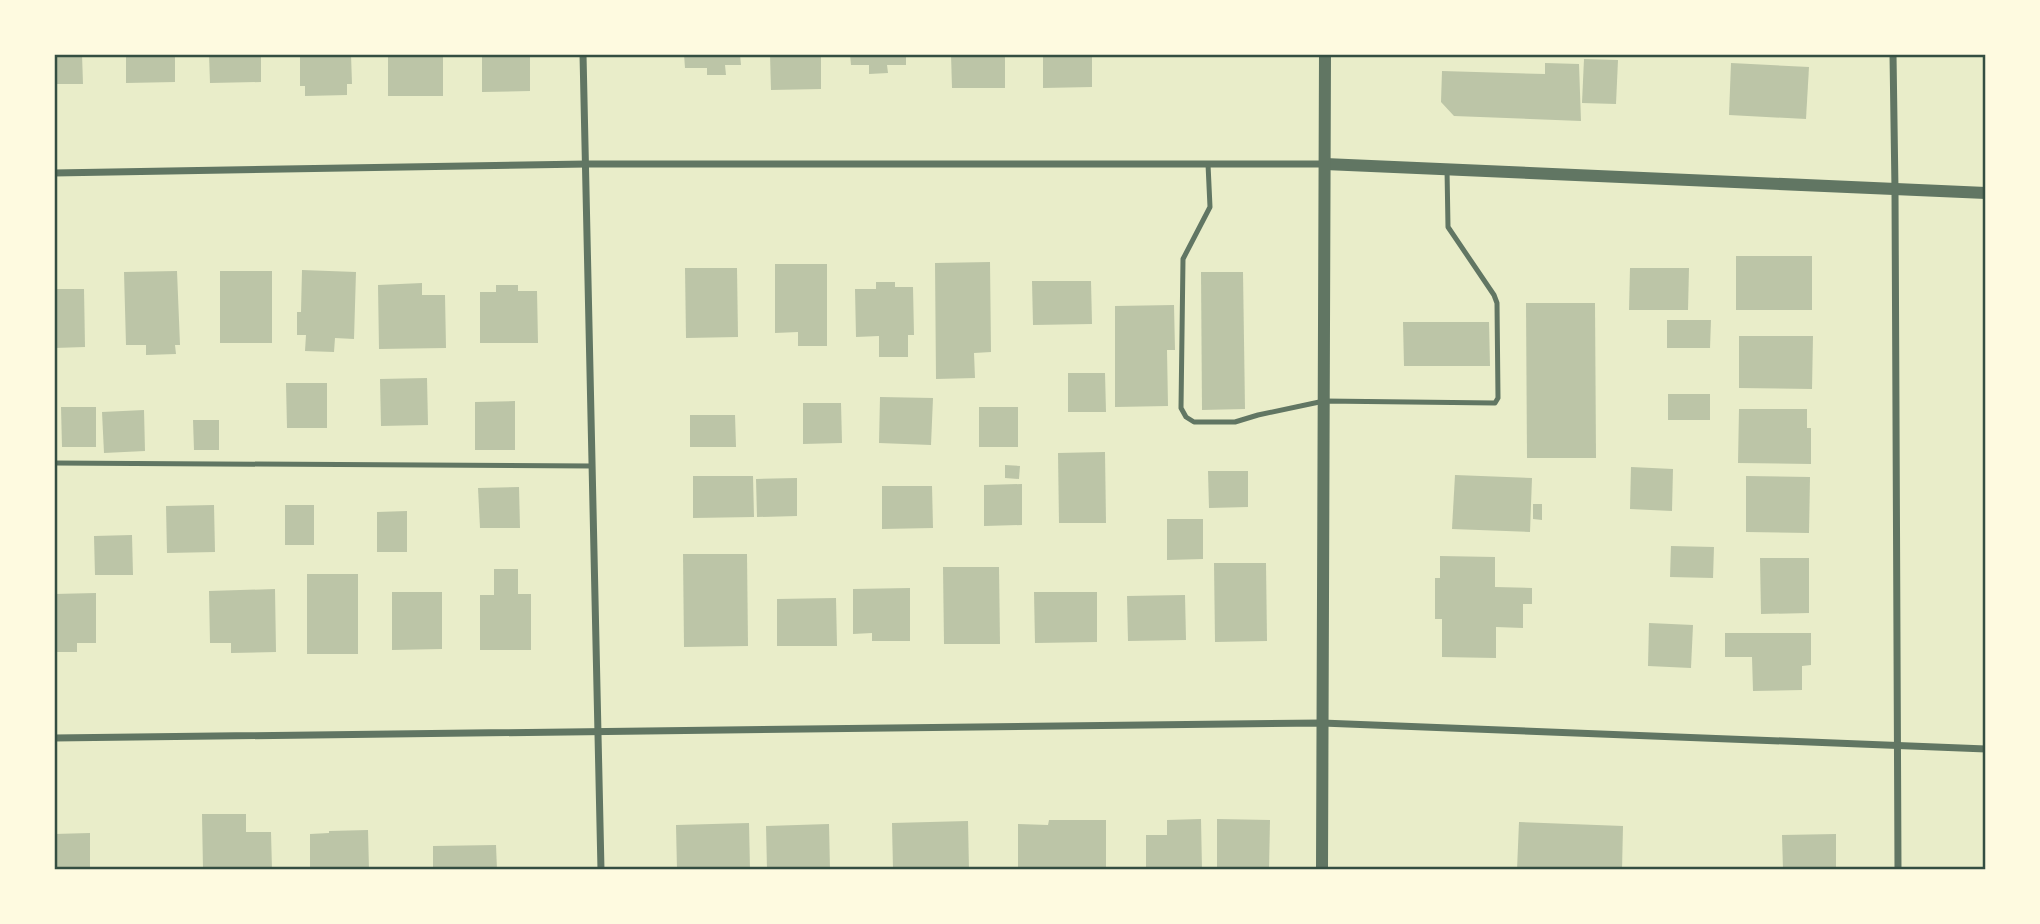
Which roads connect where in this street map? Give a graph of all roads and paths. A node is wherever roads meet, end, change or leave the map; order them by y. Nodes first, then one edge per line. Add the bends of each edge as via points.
1 (583, 54) edge
2 (1325, 54) edge
3 (1893, 54) edge
4 (587, 163) junction
5 (1208, 163) junction
6 (1325, 163) junction
7 (1447, 169) junction
8 (54, 173) edge
9 (1895, 190) junction
10 (1986, 193) edge
11 (1324, 401) junction
12 (54, 463) edge
13 (592, 466) junction
14 (1322, 723) junction
15 (597, 732) junction
16 (54, 738) edge
17 (1898, 745) junction
18 (1986, 749) edge
19 (601, 870) edge
20 (1322, 870) edge
21 (1898, 870) edge

1 - 4 street
2 - 6 street
3 - 9 street
4 - 5 street
4 - 8 street
4 - 13 street
5 - 6 street
5 - 11 lane via 1210,207 1183,259 1181,408 1194,422 1235,422
6 - 7 street
6 - 11 street
7 - 9 street
7 - 11 lane via 1448,228 1497,303 1498,398 1489,404
9 - 10 street
9 - 17 street
11 - 14 street
12 - 13 lane
13 - 15 street
14 - 15 street
14 - 17 street
14 - 20 street
15 - 16 street
15 - 19 street
17 - 18 street
17 - 21 street

